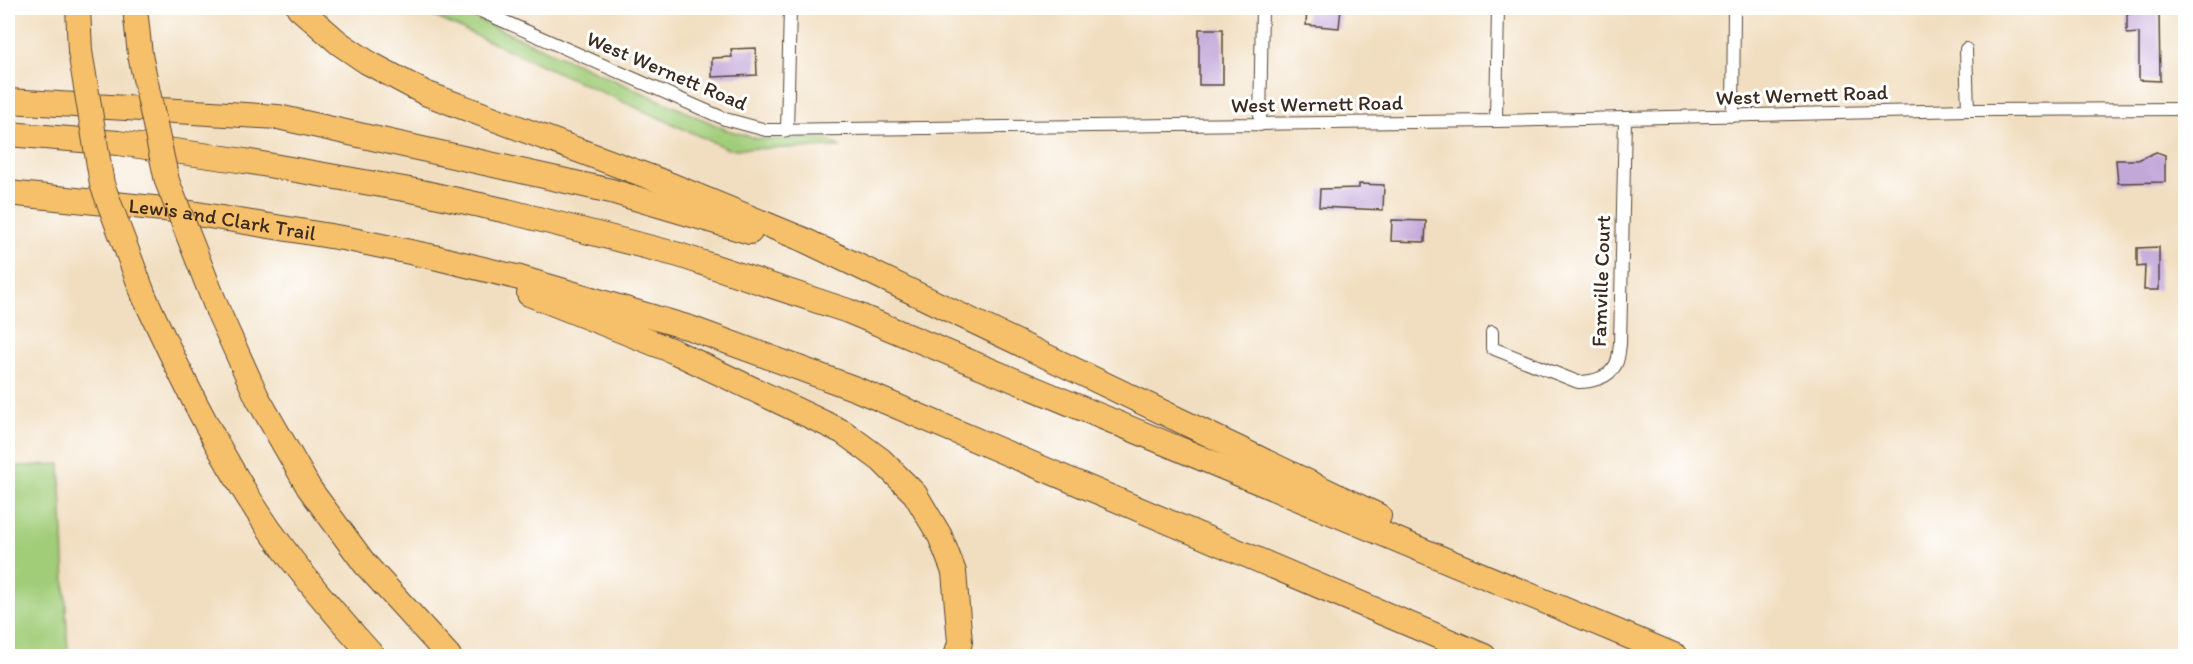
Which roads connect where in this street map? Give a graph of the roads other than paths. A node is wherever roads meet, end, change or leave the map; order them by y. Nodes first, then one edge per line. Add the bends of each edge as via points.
1 (78, 8) edge
2 (135, 8) edge
3 (299, 8) edge
4 (474, 8) edge
5 (790, 8) edge
6 (1262, 8) edge
7 (1498, 8) edge
8 (1734, 8) edge
9 (1966, 49) dead end
10 (8, 101) edge
11 (2186, 109) edge
12 (1968, 110) junction
13 (1733, 116) junction
14 (1625, 118) junction
15 (1496, 121) junction
16 (1260, 125) junction
17 (787, 130) junction
18 (8, 134) edge
19 (8, 193) edge
20 (434, 256) junction
21 (861, 266) junction
22 (1492, 332) dead end
23 (1621, 633) junction
24 (373, 657) edge
25 (449, 657) edge
26 (956, 657) edge
27 (1484, 657) edge
28 (1676, 657) edge

1 - 24 highway, bridge via 80,51 102,184 144,296 184,383 238,481 300,571
2 - 25 highway, bridge via 140,55 168,181 218,311 257,397 309,488 365,564
3 - 21 highway via 339,43 424,93 666,183
4 - 17 street, West Wernett Road via 725,119 766,130
5 - 17 street
6 - 16 street
7 - 15 street
8 - 13 street
9 - 12 street
10 - 21 highway via 278,117 611,190
11 - 12 street, West Wernett Road
12 - 13 street, West Wernett Road
13 - 14 street, West Wernett Road
14 - 15 street, West Wernett Road
14 - 22 street, Famville Court via 1620,344 1616,363 1604,376 1578,382 1492,348
15 - 16 street, West Wernett Road
16 - 17 street, West Wernett Road
18 - 23 highway via 118,143 245,160 496,208 679,255 848,311
19 - 20 highway, Lewis and Clark Trail via 239,220
20 - 26 highway via 672,351 843,432 881,460 915,494 940,536 954,572 960,642
20 - 27 highway via 606,301 774,357
21 - 23 highway
23 - 28 highway

